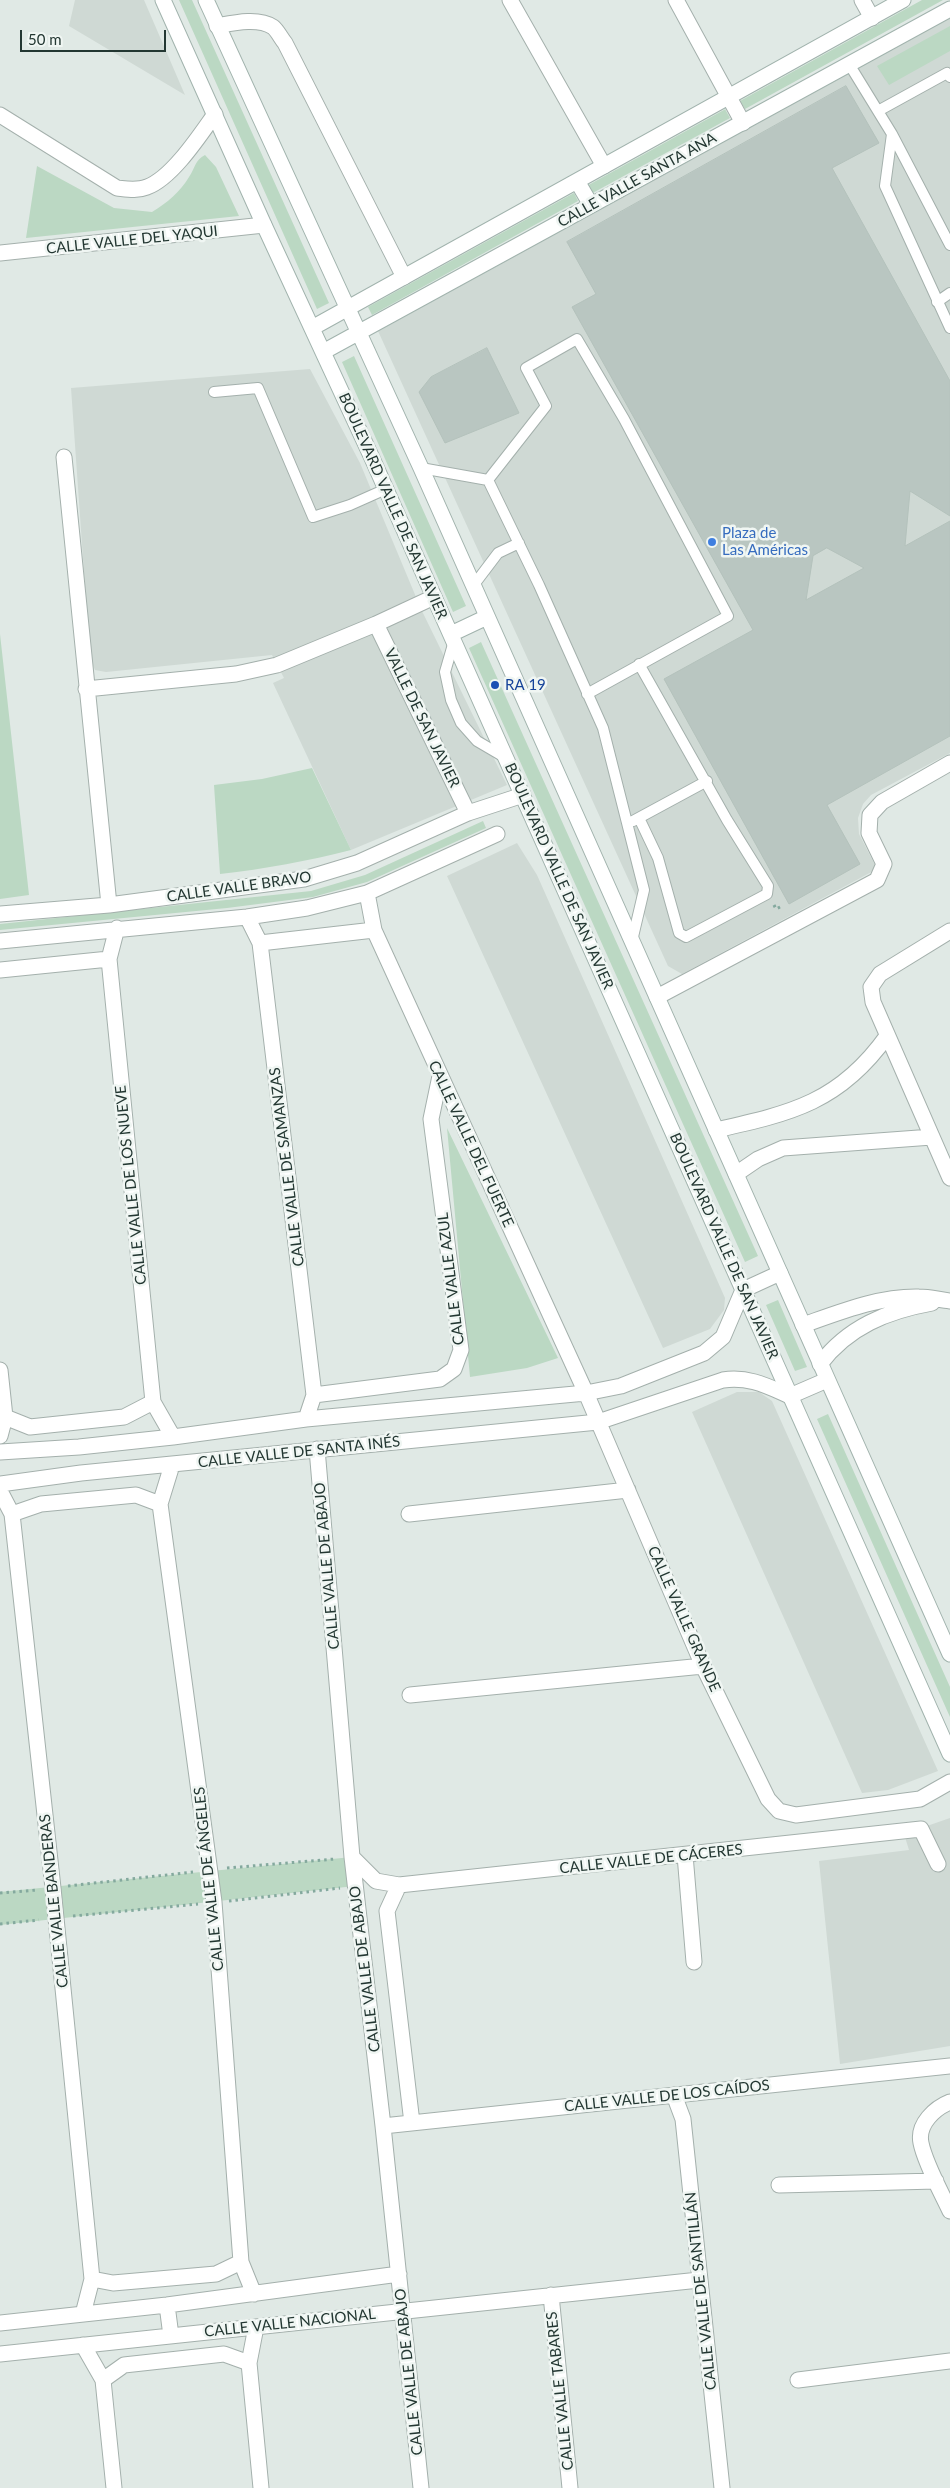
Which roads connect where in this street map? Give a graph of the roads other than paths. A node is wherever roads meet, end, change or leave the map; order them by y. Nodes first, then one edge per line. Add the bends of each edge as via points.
1 (163, 0) edge
2 (206, 0) edge
3 (510, 0) edge
4 (676, 0) edge
5 (862, 0) edge
6 (903, 0) edge
7 (950, 9) edge
8 (872, 18) junction
9 (217, 26) junction
10 (849, 64) junction
11 (950, 77) edge
12 (728, 97) junction
13 (878, 110) junction
14 (215, 114) junction
15 (0, 115) edge
16 (743, 122) junction
17 (892, 134) junction
18 (604, 166) junction
19 (577, 181) junction
20 (591, 206) junction
21 (264, 225) junction
22 (950, 245) edge
23 (0, 253) edge
24 (404, 277) junction
25 (950, 293) edge
26 (937, 302) junction
27 (347, 308) junction
28 (312, 328) junction
29 (950, 328) edge
30 (359, 332) junction
31 (323, 352) junction
32 (214, 392) dead end
33 (64, 456) dead end
34 (421, 468) junction
35 (488, 480) junction
36 (386, 489) junction
37 (519, 543) junction
38 (473, 586) junction
39 (434, 597) junction
40 (487, 617) junction
41 (376, 624) junction
42 (452, 637) junction
43 (638, 664) junction
44 (86, 688) junction
45 (587, 694) junction
46 (506, 758) junction
47 (950, 763) edge
48 (706, 781) junction
49 (523, 795) junction
50 (468, 812) junction
51 (639, 818) junction
52 (628, 824) junction
53 (497, 834) dead end
54 (367, 893) junction
55 (109, 905) junction
56 (0, 914) edge
57 (247, 917) junction
58 (117, 928) junction
59 (374, 930) junction
60 (950, 930) edge
61 (0, 941) edge
62 (632, 941) junction
63 (260, 943) junction
64 (109, 959) junction
65 (0, 970) edge
66 (657, 997) junction
67 (887, 1036) junction
68 (440, 1076) junction
69 (716, 1130) junction
70 (932, 1136) junction
71 (736, 1174) junction
72 (950, 1178) edge
73 (780, 1273) junction
74 (743, 1290) junction
75 (948, 1301) edge
76 (803, 1325) junction
77 (820, 1364) junction
78 (0, 1370) edge
79 (827, 1380) junction
80 (586, 1393) junction
81 (314, 1395) junction
82 (790, 1396) junction
83 (153, 1402) junction
84 (5, 1418) junction
85 (306, 1419) junction
86 (598, 1422) junction
87 (0, 1436) edge
88 (173, 1437) junction
89 (79, 1447) junction
90 (317, 1449) junction
91 (0, 1452) edge
92 (172, 1465) junction
93 (81, 1473) junction
94 (0, 1484) edge
95 (628, 1490) junction
96 (0, 1491) edge
97 (160, 1504) junction
98 (12, 1514) junction
99 (409, 1514) dead end
100 (950, 1654) edge
101 (703, 1666) junction
102 (410, 1695) dead end
103 (950, 1754) edge
104 (950, 1782) edge
105 (686, 1855) junction
106 (352, 1857) junction
107 (938, 1864) dead end
108 (399, 1885) junction
109 (694, 1962) dead end
110 (950, 2066) edge
111 (674, 2095) junction
112 (950, 2102) edge
113 (412, 2123) junction
114 (384, 2126) junction
115 (936, 2181) junction
116 (779, 2185) dead end
117 (950, 2211) edge
118 (241, 2262) junction
119 (399, 2274) junction
120 (92, 2280) junction
121 (699, 2280) junction
122 (254, 2294) junction
123 (551, 2295) junction
124 (168, 2305) junction
125 (402, 2311) junction
126 (83, 2314) junction
127 (0, 2323) edge
128 (256, 2326) junction
129 (170, 2336) junction
130 (84, 2344) junction
131 (0, 2354) edge
132 (950, 2361) edge
133 (249, 2363) junction
134 (104, 2380) junction
135 (798, 2380) dead end
136 (114, 2488) edge
137 (262, 2488) edge
138 (421, 2488) edge
139 (570, 2488) edge
140 (722, 2488) edge

1 - 14 street, BOULEVARD VALLE DE SAN JAVIER
2 - 9 street
3 - 18 street
4 - 12 street
5 - 8 street
6 - 8 street, CALLE VALLE SANTA ANA
7 - 10 street, CALLE VALLE SANTA ANA
8 - 12 street, CALLE VALLE SANTA ANA
9 - 24 street via 261,22 274,27
9 - 27 street
10 - 13 lane
10 - 16 street, CALLE VALLE SANTA ANA
11 - 13 lane via 948,73
12 - 16 street
12 - 18 street, CALLE VALLE SANTA ANA
13 - 17 lane
14 - 15 street via 161,180 147,188 132,190 117,188
14 - 21 street, BOULEVARD VALLE DE SAN JAVIER
16 - 20 street, CALLE VALLE SANTA ANA
17 - 22 lane
17 - 26 lane via 885,186
18 - 19 street, CALLE VALLE SANTA ANA
19 - 20 street
19 - 24 street, CALLE VALLE SANTA ANA
20 - 30 street, CALLE VALLE SANTA ANA
21 - 23 street, CALLE VALLE DEL YAQUI
21 - 28 street, BOULEVARD VALLE DE SAN JAVIER
24 - 27 street, CALLE VALLE SANTA ANA
25 - 26 lane
26 - 29 lane
27 - 28 street, CALLE VALLE SANTA ANA
27 - 30 street
28 - 31 street, BOULEVARD VALLE DE SAN JAVIER
30 - 31 street, CALLE VALLE SANTA ANA
30 - 34 street
31 - 36 street, BOULEVARD VALLE DE SAN JAVIER
32 - 36 lane via 258,388 313,517
33 - 44 street
34 - 35 lane
34 - 38 street
35 - 37 lane
35 - 43 lane via 546,406 526,368 577,339 624,419 728,616
36 - 39 street, BOULEVARD VALLE DE SAN JAVIER
37 - 38 lane via 498,553
37 - 45 lane
38 - 40 street
39 - 41 street
39 - 42 street, BOULEVARD VALLE DE SAN JAVIER
40 - 42 street
40 - 62 street
41 - 44 street via 277,665 236,674
41 - 50 street, VALLE DE SAN JAVIER
42 - 46 street, BOULEVARD VALLE DE SAN JAVIER
42 - 46 lane via 445,672 451,700 461,723 477,741
43 - 45 lane
43 - 48 lane
44 - 55 street
45 - 52 lane via 603,728
46 - 49 street, BOULEVARD VALLE DE SAN JAVIER
47 - 66 street via 882,802 870,815 869,833 884,864 877,880
48 - 51 lane
48 - 51 lane via 768,886 767,894 686,937 679,933 658,858
49 - 50 street, CALLE VALLE BRAVO
49 - 74 street, BOULEVARD VALLE DE SAN JAVIER
50 - 55 street, CALLE VALLE BRAVO via 357,863 304,879
51 - 52 lane
52 - 62 lane via 644,890
53 - 54 street, CALLE VALLE BRAVO
54 - 57 street, CALLE VALLE BRAVO via 308,908
54 - 59 street, CALLE VALLE DEL FUERTE
55 - 56 street, CALLE VALLE BRAVO
57 - 58 street, CALLE VALLE BRAVO
57 - 63 street, CALLE VALLE DE SAMANZAS
58 - 61 street, CALLE VALLE BRAVO
58 - 64 street, CALLE VALLE DE LOS NUEVE
59 - 63 street
59 - 68 street, CALLE VALLE DEL FUERTE
60 - 67 street via 880,974 871,987 873,1002
62 - 66 street
63 - 81 street, CALLE VALLE DE SAMANZAS
64 - 65 street
64 - 83 street, CALLE VALLE DE LOS NUEVE
66 - 69 street
67 - 69 street via 870,1060 826,1096 769,1118
67 - 70 street
68 - 80 street, CALLE VALLE DEL FUERTE
68 - 81 street, CALLE VALLE AZUL via 431,1119 461,1350 454,1369 440,1379
69 - 71 street
70 - 71 street via 783,1148
70 - 72 street
71 - 73 street
73 - 74 street
73 - 76 street
74 - 80 street, CALLE VALLE DE SANTA INÉS via 724,1337 704,1353 620,1386
74 - 82 street, BOULEVARD VALLE DE SAN JAVIER
75 - 76 street via 894,1298 848,1309
75 - 77 street via 898,1312 859,1327 844,1337
76 - 77 street
77 - 79 street
78 - 84 street
79 - 82 street
79 - 100 street
80 - 85 street, CALLE VALLE DE SANTA INÉS
80 - 86 street, CALLE VALLE DEL FUERTE
81 - 85 street, CALLE VALLE DE SAMANZAS
82 - 86 street, CALLE VALLE DE SANTA INÉS via 751,1380 736,1378
82 - 103 street, BOULEVARD VALLE DE SAN JAVIER
83 - 84 street via 124,1417 30,1427
83 - 88 street, CALLE VALLE DE LOS NUEVE
84 - 87 street
85 - 88 street, CALLE VALLE DE SANTA INÉS
86 - 90 street, CALLE VALLE DE SANTA INÉS
86 - 95 street, CALLE VALLE GRANDE
88 - 89 street, CALLE VALLE DE SANTA INÉS
89 - 91 street, CALLE VALLE DE SANTA INÉS
89 - 93 street
90 - 92 street, CALLE VALLE DE SANTA INÉS
90 - 106 street, CALLE VALLE DE ABAJO
92 - 93 street, CALLE VALLE DE SANTA INÉS
92 - 97 street, CALLE VALLE DE ÁNGELES
93 - 94 street, CALLE VALLE DE SANTA INÉS
95 - 99 street
95 - 101 street, CALLE VALLE GRANDE
96 - 98 street, CALLE VALLE BANDERAS
97 - 98 street via 136,1495 41,1504
97 - 118 street, CALLE VALLE DE ÁNGELES via 214,1902
98 - 120 street, CALLE VALLE BANDERAS
101 - 102 street
101 - 104 street, CALLE VALLE GRANDE via 768,1799 779,1811 796,1815 920,1799
105 - 107 street, CALLE VALLE DE CÁCERES via 921,1829
105 - 108 street, CALLE VALLE DE CÁCERES
105 - 109 street
106 - 108 street, CALLE VALLE DE CÁCERES via 376,1881
106 - 114 street, CALLE VALLE DE ABAJO
108 - 113 street, CALLE VALLE DE ABAJO via 387,1911
110 - 111 street, CALLE VALLE DE LOS CAÍDOS
111 - 113 street, CALLE VALLE DE LOS CAÍDOS
111 - 121 street, CALLE VALLE DE SANTILLÁN via 683,2119
112 - 115 street via 938,2107 924,2124 920,2142
113 - 114 street, CALLE VALLE DE LOS CAÍDOS
114 - 119 street, CALLE VALLE DE ABAJO
115 - 116 street
115 - 117 street
118 - 120 street via 216,2274 114,2283
118 - 122 street, CALLE VALLE DE ÁNGELES
119 - 122 street, CALLE VALLE NACIONAL
119 - 125 street, CALLE VALLE DE ABAJO
120 - 126 street, CALLE VALLE BANDERAS
121 - 123 street, CALLE VALLE NACIONAL
121 - 140 street, CALLE VALLE DE SANTILLÁN
122 - 124 street, CALLE VALLE NACIONAL
123 - 125 street, CALLE VALLE NACIONAL
123 - 139 street, CALLE VALLE TABARES
124 - 126 street, CALLE VALLE NACIONAL
124 - 129 street
125 - 128 street, CALLE VALLE NACIONAL
125 - 138 street, CALLE VALLE DE ABAJO
126 - 127 street, CALLE VALLE NACIONAL
128 - 129 street, CALLE VALLE NACIONAL
128 - 133 street
129 - 130 street, CALLE VALLE NACIONAL
130 - 131 street, CALLE VALLE NACIONAL
130 - 134 street
132 - 135 street
133 - 134 street via 224,2354 124,2365
133 - 137 street
134 - 136 street

